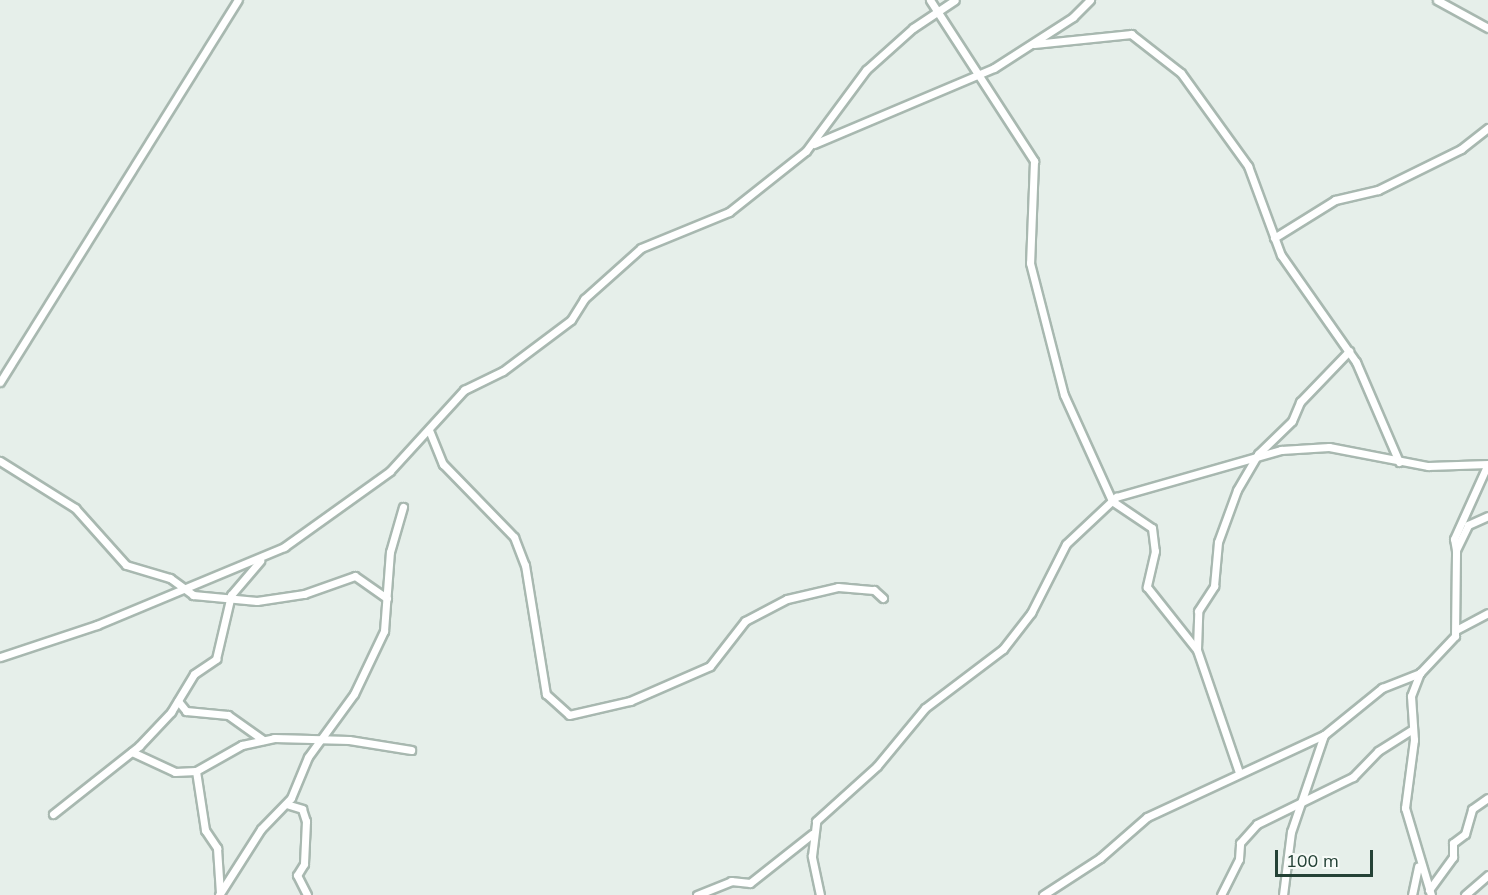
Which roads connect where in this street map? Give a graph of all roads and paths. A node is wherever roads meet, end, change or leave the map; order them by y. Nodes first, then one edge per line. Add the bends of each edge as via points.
1 (238, 0) edge
2 (930, 0) edge
3 (955, 0) edge
4 (1090, 0) edge
5 (1437, 0) edge
6 (934, 13) junction
7 (1488, 28) edge
8 (1035, 44) junction
9 (976, 75) junction
10 (1488, 128) edge
11 (814, 144) junction
12 (1274, 238) junction
13 (1349, 351) junction
14 (0, 382) edge
15 (429, 430) junction
16 (1258, 454) junction
17 (0, 461) edge
18 (1399, 462) junction
19 (1486, 467) edge
20 (1112, 501) junction
21 (403, 507) dead end
22 (1488, 516) edge
23 (1456, 550) junction
24 (260, 561) junction
25 (182, 587) junction
26 (387, 598) junction
27 (883, 598) dead end
28 (230, 599) junction
29 (1488, 613) edge
30 (1456, 630) junction
31 (1197, 650) junction
32 (0, 657) edge
33 (1420, 673) junction
34 (178, 701) junction
35 (1413, 729) junction
36 (1324, 735) junction
37 (322, 739) junction
38 (263, 740) junction
39 (411, 750) dead end
40 (132, 752) junction
41 (196, 771) junction
42 (1239, 773) junction
43 (1488, 798) edge
44 (1300, 801) junction
45 (286, 804) junction
46 (53, 814) dead end
47 (812, 834) junction
48 (1418, 864) junction
49 (1488, 875) edge
50 (1430, 893) edge
51 (220, 894) edge
52 (307, 895) edge
53 (698, 895) edge
54 (820, 895) edge
55 (1043, 895) edge
56 (1221, 895) edge
57 (1283, 895) edge
58 (1412, 895) edge
59 (1465, 895) edge

1 - 14 street
2 - 6 street
3 - 6 street
4 - 8 street
5 - 7 street
6 - 9 street
6 - 11 street via 866,70
8 - 9 street
8 - 12 street via 1131,33 1146,42 1181,73 1238,151 1262,196
9 - 11 street
9 - 20 street via 1034,161 1031,276 1064,395
10 - 12 street via 1461,148 1378,190 1335,200
11 - 15 street via 729,212 641,248 584,299 571,320 503,371 464,390
12 - 13 street
13 - 16 street
13 - 18 street via 1373,394
15 - 24 street via 390,471
15 - 27 street via 443,464 514,537 525,565 546,694 569,715 630,701 710,666 745,621 788,599 838,587 874,590
16 - 18 street via 1329,447
16 - 20 street via 1135,489
16 - 31 street via 1221,529 1214,586 1198,611
17 - 25 street via 75,508 126,565 158,573
18 - 19 street
19 - 23 street via 1454,539
20 - 31 street via 1152,528 1155,551 1147,587
20 - 47 street via 1066,544 1031,613 1003,649 925,708 876,766 816,821
21 - 26 street via 390,552
22 - 23 street via 1468,525
23 - 30 street
24 - 25 street
24 - 28 street
25 - 28 street via 193,595
25 - 32 street via 97,625
26 - 28 street via 355,576 304,594
26 - 37 street via 382,637 354,694
28 - 34 street via 222,649 211,664 194,674
29 - 30 street
30 - 33 street via 1444,652
31 - 42 street
33 - 35 street via 1411,696
33 - 36 street via 1389,684
34 - 38 street via 186,711 228,715
34 - 40 street
35 - 44 street via 1378,751 1353,777
35 - 48 street via 1403,795
36 - 42 street
36 - 44 street
37 - 38 street
37 - 39 street
37 - 45 street
38 - 41 street
40 - 41 street via 175,772
40 - 46 street
41 - 51 street via 206,830 217,848
42 - 55 street via 1147,817 1100,858
43 - 50 street via 1472,809 1465,834 1453,843 1453,857
44 - 56 street via 1267,818 1244,838
44 - 57 street
45 - 51 street via 266,823
45 - 52 street via 302,809 306,821 304,864 297,874
47 - 53 street via 750,884 731,881
47 - 54 street
48 - 50 street
48 - 58 street
49 - 59 street

